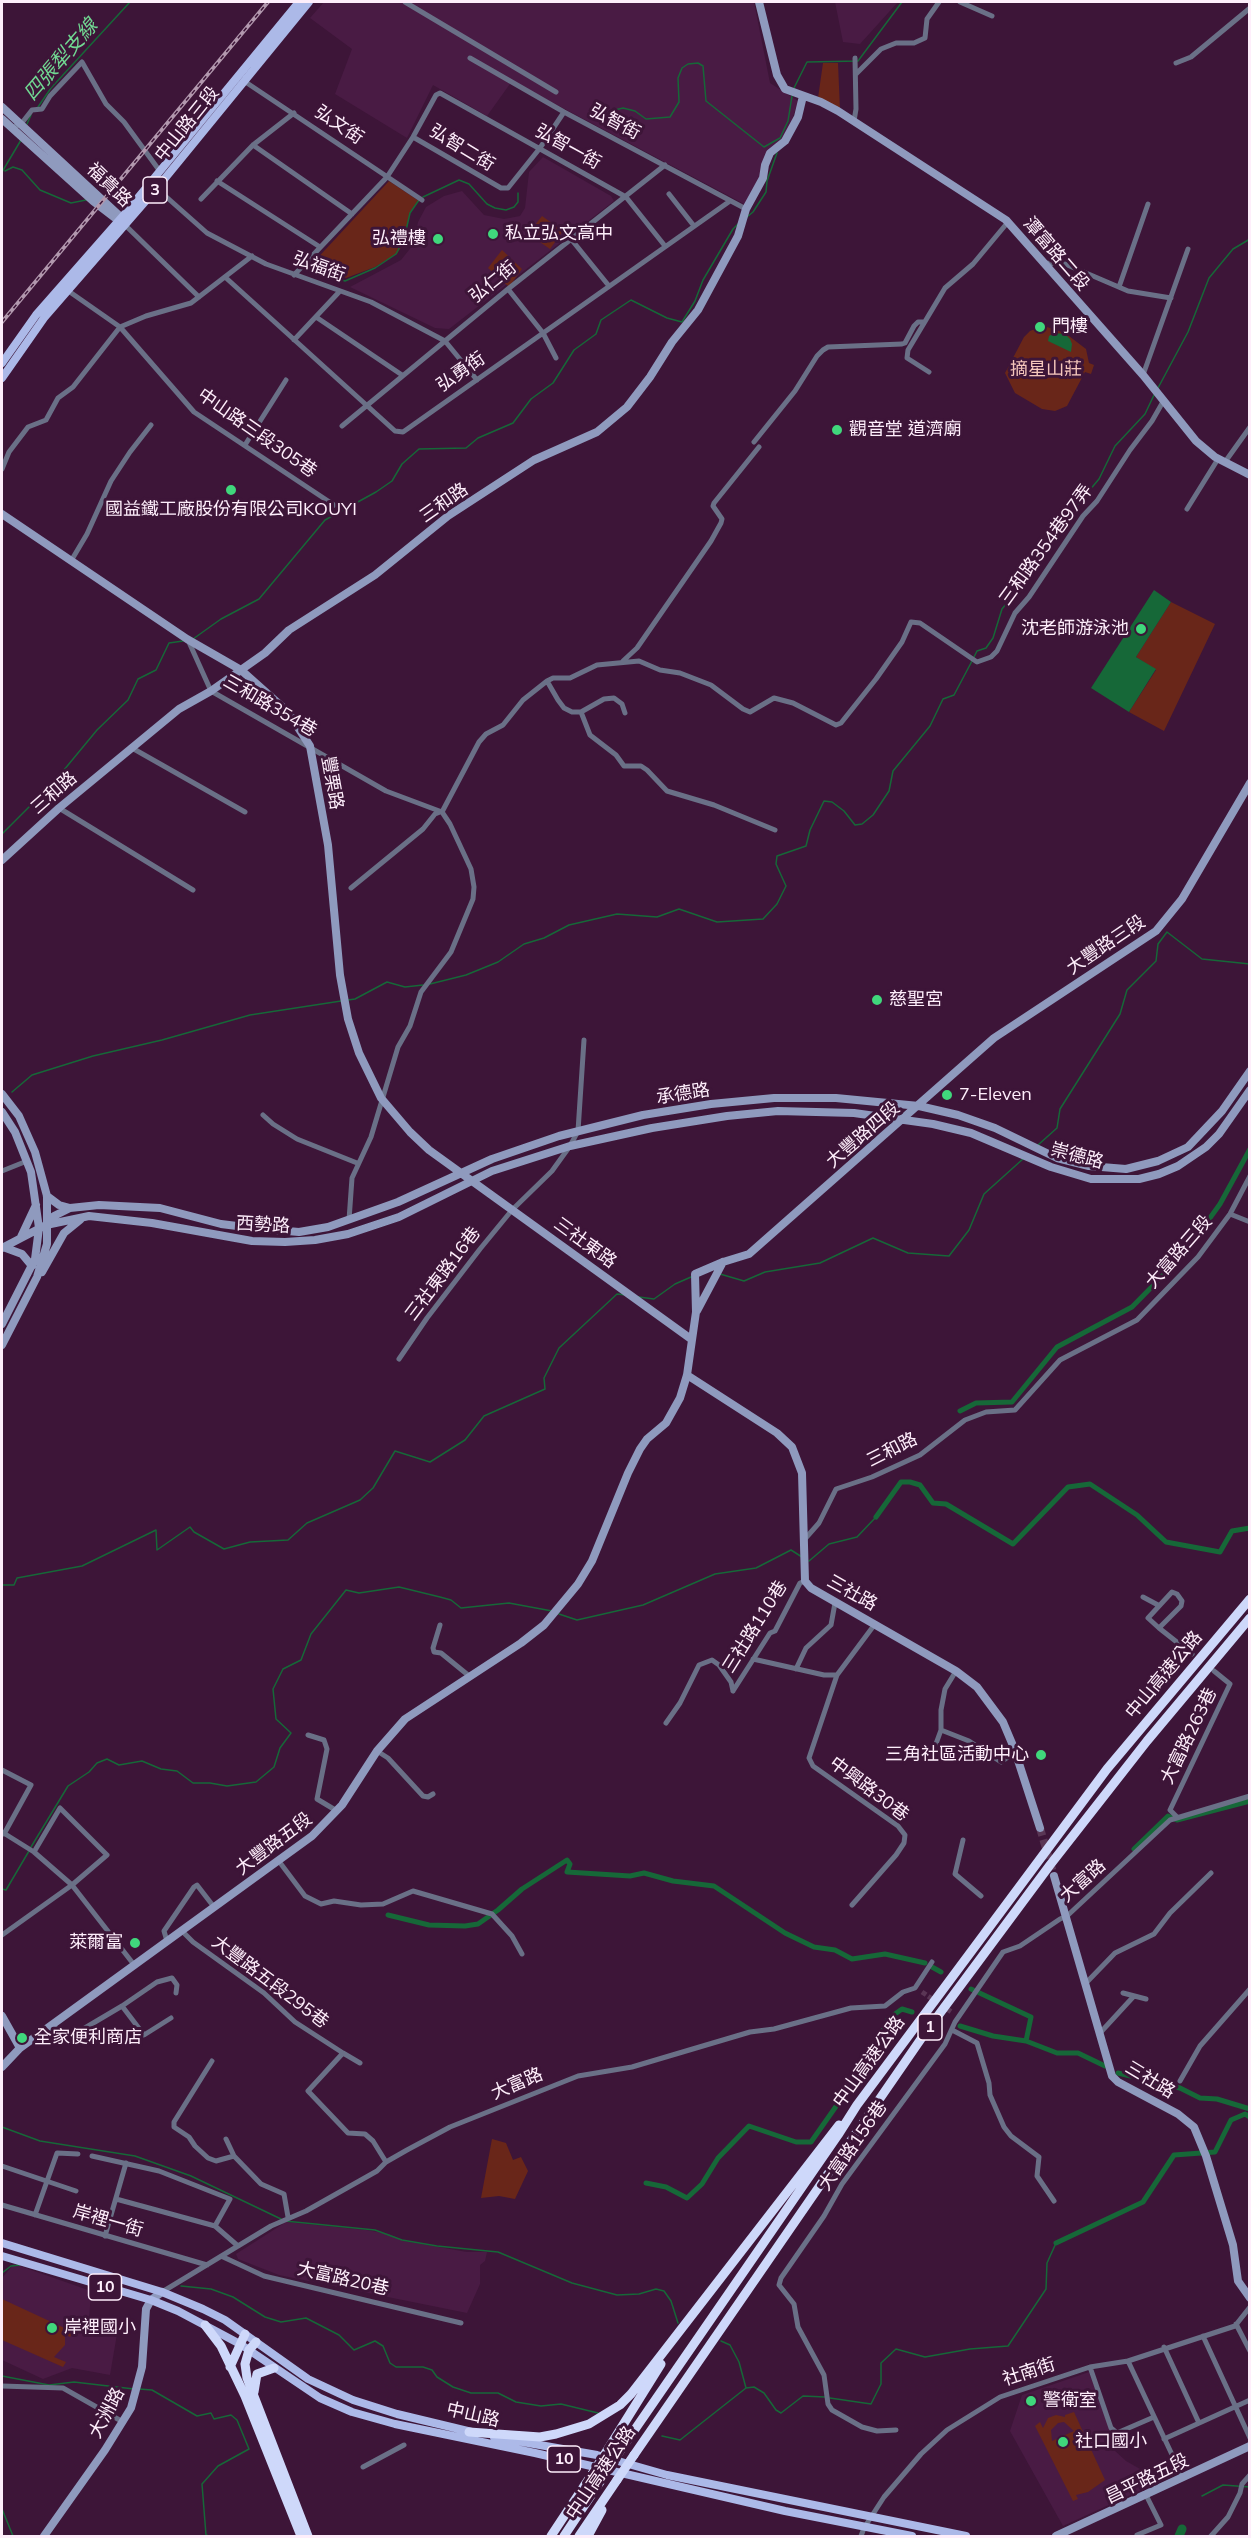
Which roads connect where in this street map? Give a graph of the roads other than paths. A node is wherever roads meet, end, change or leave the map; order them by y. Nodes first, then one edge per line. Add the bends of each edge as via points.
1 (299, 2) edge
2 (309, 2) edge
3 (405, 2) edge
4 (759, 2) edge
5 (939, 2) edge
6 (960, 2) edge
7 (1250, 8) edge
8 (992, 16) dead end
9 (470, 58) dead end
10 (855, 58) dead end
11 (1176, 63) dead end
12 (856, 72) junction
13 (241, 78) junction
14 (556, 92) dead end
15 (797, 94) junction
16 (2, 107) edge
17 (564, 112) junction
18 (294, 113) junction
19 (2, 119) edge
20 (854, 121) junction
21 (11, 128) junction
22 (26, 128) junction
23 (414, 137) junction
24 (253, 145) junction
25 (540, 148) junction
26 (665, 165) junction
27 (159, 170) junction
28 (387, 177) junction
29 (217, 181) junction
30 (149, 183) junction
31 (157, 188) junction
32 (669, 194) dead end
33 (626, 197) junction
34 (201, 199) dead end
35 (422, 200) dead end
36 (730, 201) junction
37 (1148, 204) dead end
38 (747, 209) junction
39 (352, 214) junction
40 (122, 221) junction
41 (1008, 222) junction
42 (694, 226) junction
43 (571, 239) junction
44 (665, 246) junction
45 (320, 247) junction
46 (1188, 249) dead end
47 (252, 256) junction
48 (1044, 263) junction
49 (294, 274) junction
50 (225, 277) junction
51 (609, 286) junction
52 (1119, 287) junction
53 (65, 288) junction
54 (508, 289) junction
55 (340, 291) junction
56 (199, 297) junction
57 (1171, 298) junction
58 (316, 317) junction
59 (924, 322) junction
60 (120, 327) junction
61 (543, 333) junction
62 (294, 340) junction
63 (445, 341) junction
64 (556, 357) dead end
65 (2, 363) edge
66 (929, 372) dead end
67 (3, 374) edge
68 (402, 375) junction
69 (1143, 375) junction
70 (286, 380) dead end
71 (477, 380) junction
72 (1164, 400) junction
73 (366, 405) junction
74 (151, 426) dead end
75 (342, 426) dead end
76 (1250, 428) edge
77 (245, 445) junction
78 (1221, 461) junction
79 (2, 469) edge
80 (1250, 475) edge
81 (334, 505) dead end
82 (1187, 509) dead end
83 (2, 514) edge
84 (70, 561) junction
85 (187, 639) junction
86 (623, 661) junction
87 (241, 670) junction
88 (548, 681) junction
89 (211, 691) junction
90 (581, 712) junction
91 (625, 713) dead end
92 (310, 746) junction
93 (132, 748) junction
94 (1250, 783) edge
95 (59, 808) junction
96 (245, 812) dead end
97 (442, 812) junction
98 (775, 830) dead end
99 (2, 860) edge
100 (351, 888) dead end
101 (193, 890) dead end
102 (1017, 1021) joint
103 (584, 1040) dead end
104 (1250, 1071) edge
105 (1250, 1090) edge
106 (2, 1094) edge
107 (381, 1098) junction
108 (5, 1103) edge
109 (919, 1106) junction
110 (2, 1112) edge
111 (263, 1115) dead end
112 (904, 1119) junction
113 (576, 1134) junction
114 (570, 1146) junction
115 (27, 1161) junction
116 (357, 1163) junction
117 (2, 1171) edge
118 (460, 1173) junction
119 (1250, 1176) edge
120 (470, 1180) junction
121 (46, 1196) junction
122 (37, 1203) junction
123 (70, 1208) junction
124 (512, 1210) junction
125 (1230, 1214) junction
126 (89, 1216) junction
127 (349, 1220) junction
128 (1250, 1222) edge
129 (43, 1227) junction
130 (21, 1237) junction
131 (2, 1248) edge
132 (723, 1262) junction
133 (32, 1266) junction
134 (37, 1277) junction
135 (696, 1312) junction
136 (2, 1324) edge
137 (691, 1339) junction
138 (2, 1346) edge
139 (399, 1359) dead end
140 (687, 1375) junction
141 (1015, 1410) joint
142 (803, 1541) junction
143 (805, 1581) junction
144 (1143, 1597) dead end
145 (1250, 1599) edge
146 (835, 1603) junction
147 (1158, 1605) junction
148 (1250, 1618) edge
149 (875, 1624) junction
150 (440, 1625) dead end
151 (544, 1625) joint
152 (1158, 1628) junction
153 (1192, 1654) dead end
154 (753, 1659) junction
155 (796, 1669) junction
156 (956, 1671) junction
157 (1214, 1671) dead end
158 (468, 1675) junction
159 (837, 1675) junction
160 (666, 1723) dead end
161 (941, 1730) junction
162 (308, 1735) dead end
163 (377, 1751) junction
164 (933, 1752) dead end
165 (1015, 1752) junction
166 (2, 1770) edge
167 (433, 1794) dead end
168 (1250, 1796) edge
169 (337, 1811) junction
170 (1177, 1817) junction
171 (1040, 1828) tunnel mouth
172 (3, 1833) edge
173 (963, 1840) dead end
174 (34, 1852) junction
175 (278, 1860) junction
176 (1211, 1873) dead end
177 (1054, 1876) tunnel mouth
178 (72, 1885) junction
179 (981, 1896) dead end
180 (852, 1905) dead end
181 (214, 1907) junction
182 (1067, 1917) junction
183 (182, 1931) junction
184 (2, 1935) edge
185 (167, 1941) junction
186 (522, 1954) dead end
187 (932, 1962) dead end
188 (135, 1966) junction
189 (1086, 1983) junction
190 (915, 1988) junction
191 (1250, 1989) edge
192 (922, 1992) tunnel mouth
193 (176, 1993) dead end
194 (1124, 1993) dead end
195 (1134, 1996) junction
196 (1146, 1999) dead end
197 (122, 2006) junction
198 (952, 2013) tunnel mouth
199 (2, 2016) edge
200 (959, 2017) junction
201 (171, 2018) dead end
202 (53, 2025) junction
203 (952, 2030) junction
204 (1100, 2033) junction
205 (20, 2048) junction
206 (343, 2053) junction
207 (212, 2061) dead end
208 (360, 2063) dead end
209 (2, 2067) edge
210 (1180, 2081) dead end
211 (856, 2105) junction
212 (226, 2139) dead end
213 (78, 2154) dead end
214 (234, 2156) junction
215 (92, 2157) dead end
216 (386, 2162) junction
217 (126, 2163) junction
218 (2, 2166) edge
219 (46, 2182) junction
220 (75, 2192) dead end
221 (116, 2199) junction
222 (1054, 2201) dead end
223 (2, 2205) edge
224 (35, 2215) junction
225 (288, 2217) junction
226 (215, 2226) junction
227 (105, 2236) junction
228 (2, 2243) edge
229 (238, 2246) junction
230 (2, 2256) edge
231 (221, 2256) junction
232 (207, 2265) junction
233 (162, 2292) junction
234 (1250, 2298) edge
235 (151, 2300) junction
236 (1250, 2307) edge
237 (687, 2321) junction
238 (461, 2323) dead end
239 (1236, 2324) junction
240 (205, 2325) junction
241 (245, 2334) junction
242 (1203, 2336) junction
243 (256, 2342) junction
244 (240, 2344) junction
245 (1164, 2347) junction
246 (249, 2350) junction
247 (1250, 2351) edge
248 (1128, 2361) junction
249 (230, 2367) junction
250 (1090, 2367) junction
251 (274, 2368) junction
252 (2, 2386) edge
253 (254, 2394) junction
254 (1250, 2400) edge
255 (1235, 2407) junction
256 (1154, 2417) junction
257 (123, 2422) junction
258 (1199, 2423) junction
259 (896, 2430) dead end
260 (470, 2432) junction
261 (1250, 2438) edge
262 (1164, 2439) junction
263 (404, 2445) dead end
264 (1250, 2446) edge
265 (363, 2467) dead end
266 (1250, 2475) edge
267 (1183, 2478) junction
268 (606, 2496) junction
269 (1146, 2496) junction
270 (870, 2518) junction
271 (863, 2532) edge
272 (306, 2535) edge
273 (1137, 2535) dead end
274 (44, 2536) edge
275 (551, 2536) edge
276 (564, 2536) edge
277 (579, 2536) edge
278 (588, 2536) edge
279 (912, 2536) edge
280 (966, 2536) edge
281 (1056, 2536) edge
282 (1211, 2536) edge

1 - 13 main road, 中山路三段 / 3
2 - 13 main road, 中山路三段 / 3
3 - 14 street
4 - 15 street via 777,75 782,86
5 - 12 street via 927,19 925,38 914,43 896,42 881,49
6 - 8 street
7 - 11 street via 1191,57
9 - 17 street, 弘智街
10 - 12 street
12 - 20 street
13 - 18 street, 弘文街
13 - 27 main road, 中山路三段 / 3
13 - 31 main road, 中山路三段 / 3
15 - 20 street, 潭富路二段 via 821,102
15 - 38 street, 三和路 via 798,117 785,141 770,153 758,191
16 - 22 street, 福貴路
17 - 25 street, 弘智二街
17 - 26 street, 弘智街
18 - 24 street
18 - 28 street, 弘文街
19 - 21 street, 福貴路
20 - 41 street, 潭富路二段
21 - 22 street
21 - 40 street, 福貴路 via 90,199
22 - 27 street via 32,110 40,109 82,62 106,104
22 - 40 street, 福貴路
23 - 25 street, 弘智二街 via 501,188 508,188
23 - 25 street, 弘智一街 via 440,93
23 - 28 street
24 - 29 street
24 - 39 street
25 - 33 street, 弘智一街
26 - 33 street, 弘仁街
26 - 36 street, 弘智街
27 - 30 main road, 中山路三段 / 3
28 - 35 street, 弘文街
28 - 39 street
29 - 34 street
29 - 45 street
30 - 31 street, 弘福街
30 - 40 main road, 中山路三段 / 3
31 - 40 main road, 中山路三段 / 3
31 - 47 street, 弘福街 via 207,233
32 - 42 street
33 - 43 street, 弘仁街
33 - 44 street, 弘智一街
36 - 38 street, 弘智街
36 - 42 street, 弘勇街
37 - 52 street
38 - 87 street, 三和路 via 734,246 692,321 672,342 627,407 597,432 534,460 448,516 375,575 290,630
39 - 45 street
40 - 53 main road, 中山路三段 / 3
40 - 56 street
41 - 48 street, 潭富路二段
41 - 59 street via 973,264 945,288
42 - 44 street, 弘勇街
43 - 51 street
43 - 54 street, 弘仁街
44 - 51 street, 弘勇街
45 - 49 street
46 - 57 street
47 - 49 street, 弘福街
47 - 50 street
48 - 52 street via 1065,264
48 - 69 street, 潭富路二段
49 - 55 street, 弘福街
50 - 56 street
50 - 62 street, 弘勇街
51 - 61 street, 弘勇街
52 - 57 street
53 - 60 street, 中山路三段305巷
53 - 65 main road, 中山路三段 / 3
53 - 67 main road, 中山路三段 / 3
54 - 61 street
54 - 63 street, 弘仁街
55 - 58 street
55 - 63 street, 弘福街 via 371,302
56 - 60 street
57 - 69 street
58 - 62 street
58 - 68 street
59 - 66 street via 906,358
59 - 86 street via 918,322 902,344 828,347 817,356 714,503 722,519 711,541 637,648
60 - 77 street, 中山路三段305巷 via 194,412
60 - 79 street via 73,387 58,398 46,420 28,427
61 - 64 street
61 - 71 street, 弘勇街
62 - 73 street, 弘勇街
63 - 68 street, 弘仁街
63 - 71 street, 弘福街
68 - 73 street, 弘仁街
69 - 72 street, 潭富路二段
70 - 77 street
71 - 73 street, 弘勇街 via 403,432 395,431
72 - 78 street, 潭富路二段 via 1196,441
72 - 86 street, 三和路354巷97弄 via 1015,613 991,657 977,662 920,623 911,622 876,679 837,725 774,698 750,712 711,685 680,672 660,670 639,661
73 - 75 street, 弘仁街
74 - 84 street via 111,481
76 - 78 street
77 - 81 street, 中山路三段305巷
78 - 80 street, 潭富路二段
78 - 82 street
83 - 84 street, 豐栗路
84 - 85 street, 豐栗路
85 - 87 street, 豐栗路
85 - 89 street, 三和路354巷
86 - 88 street, 三和路354巷97弄
87 - 89 street, 三和路
87 - 92 street, 豐栗路 via 288,712
88 - 90 street via 564,708
88 - 97 street, 三和路354巷97弄 via 523,700 503,725 479,742
89 - 92 street, 三和路354巷
89 - 93 street, 三和路 via 179,708
90 - 91 street via 614,698
90 - 98 street via 590,735 624,766 641,766 667,791
92 - 97 street, 三和路354巷 via 386,791
92 - 107 street, 豐栗路 via 328,845 348,1019
93 - 95 street, 三和路
93 - 96 street
94 - 102 street, 大豐路三段 via 1182,899 1156,931
95 - 99 street, 三和路
95 - 101 street
97 - 100 street, 三和路354巷97弄
97 - 107 street via 471,869 473,899 451,952 421,992
102 - 109 street, 大豐路四段
103 - 113 street
104 - 109 street, 崇德路 via 1201,1136 1175,1154 1126,1169 1057,1158 995,1128
105 - 112 street, 崇德路 via 1206,1147 1159,1174 1122,1180 1091,1179 1051,1167 971,1133
106 - 108 street
107 - 116 street via 371,1137
107 - 118 street, 豐栗路 via 410,1132
108 - 121 street via 31,1138
109 - 112 street, 大豐路四段
109 - 113 street, 承德路 via 836,1098 774,1098 655,1113
110 - 115 street
111 - 116 street via 297,1138
112 - 114 street, 承德路 via 778,1111 652,1128
112 - 132 street, 大豐路四段 via 749,1254
113 - 114 street, 三社東路16巷
113 - 118 street, 承德路 via 525,1147
114 - 120 street, 承德路
114 - 124 street, 三社東路16巷 via 552,1171
115 - 117 street
115 - 122 street
116 - 127 street via 350,1188
118 - 120 street, 三社東路
118 - 127 street, 西勢路
119 - 125 street, 大富路三段
120 - 124 street, 三社東路
120 - 126 street, 西勢路 via 399,1217 357,1232 315,1240 252,1241
121 - 123 street
121 - 129 street
122 - 129 street
122 - 130 street
123 - 127 street, 西勢路 via 138,1205 221,1224 299,1232
123 - 129 street, 西勢路
124 - 137 street, 三社東路
124 - 139 street, 三社東路16巷
125 - 128 street
125 - 141 street, 大富路三段 via 1198,1257 1137,1320 1060,1360
126 - 129 street, 西勢路
126 - 134 street via 64,1233
129 - 130 street, 西勢路
129 - 133 street
129 - 134 street via 47,1245
130 - 131 street, 西勢路
131 - 133 street via 22,1254
132 - 135 street, 大豐路四段
132 - 135 street, 大豐路四段 via 695,1274
133 - 136 street
134 - 138 street
135 - 137 street, 大豐路四段
137 - 140 street, 大豐路四段
140 - 142 street, 三社路 via 777,1432 792,1447 802,1473
140 - 151 street, 大豐路四段 via 673,1412 647,1439 633,1462 592,1561
141 - 142 street, 三和路 via 986,1412 965,1420 920,1455 836,1489 819,1523
142 - 143 street, 三社路
143 - 146 street, 三社路
143 - 154 street, 三社路110巷 via 800,1583 775,1631
144 - 147 street
145 - 211 highway, 中山高速公路 / 1 via 1107,1769
146 - 149 street, 三社路
146 - 155 street via 831,1625 806,1648
147 - 152 street via 1149,1617
147 - 152 street via 1172,1592 1182,1600 1181,1606
148 - 268 highway, 中山高速公路 / 1, bridge via 1050,1865 923,2036
149 - 156 street, 三社路
149 - 159 street, 中興路30巷
150 - 158 street via 434,1652 441,1653
151 - 158 street, 大豐路五段
152 - 153 street
154 - 155 street
154 - 160 street, 三社路110巷 via 733,1691 719,1665 712,1660 699,1665
155 - 159 street
156 - 161 street via 945,1689
156 - 165 street, 三社路 via 977,1687 993,1707
157 - 170 street, 大富路263巷 via 1230,1684 1170,1810
158 - 163 street, 大豐路五段 via 405,1719
159 - 180 street, 中興路30巷 via 809,1758 813,1766 905,1835 896,1855
161 - 164 street
161 - 165 street via 969,1741 1001,1762
162 - 169 street via 324,1740 327,1749 317,1799
163 - 167 street via 423,1796
163 - 169 street, 大豐路五段
165 - 171 street, 三社路
166 - 172 street via 31,1785
168 - 170 street, 大富路
169 - 175 street, 大豐路五段 via 312,1836
170 - 182 street, 大富路
172 - 174 street
173 - 179 street via 955,1874
174 - 178 street
174 - 178 street via 60,1808 107,1855
175 - 181 street, 大豐路五段
175 - 186 street via 305,1896 321,1904 383,1904 413,1891 492,1914
176 - 189 street via 1154,1934 1115,1953
177 - 182 street, 三社路
178 - 184 street
178 - 188 street
181 - 183 street, 大豐路五段
181 - 185 street via 197,1885 194,1887 164,1931
182 - 189 street, 三社路
182 - 200 street, 大富路 via 1020,1947 1003,1952
183 - 185 street, 大豐路五段
183 - 206 street, 大豐路五段295巷 via 264,1993 295,2022
185 - 188 street, 大豐路五段
187 - 190 street, 大富路
188 - 202 street, 大豐路五段
189 - 204 street, 三社路
190 - 192 street
190 - 216 street, 大富路 via 885,2006 851,2008 750,2032 632,2067 578,2076 450,2127
191 - 210 street via 1200,2046
193 - 197 street via 177,1985 172,1978 157,1982
194 - 195 street
195 - 196 street
195 - 204 street
197 - 201 street via 144,2035
197 - 202 street via 73,2035 66,2036
198 - 200 street
199 - 205 street
200 - 203 street, 大富路
202 - 205 street, 大豐路五段
203 - 222 street via 977,2043 990,2095 1004,2127 1039,2157 1037,2176
203 - 259 street, 大富路156巷 via 842,2184 779,2285 794,2304 798,2327 824,2375 832,2410 877,2432
204 - 234 street, 三社路 via 1112,2076 1118,2082 1178,2114 1194,2127 1233,2244 1238,2281
205 - 209 street, 大豐路五段
206 - 208 street, 大豐路五段295巷
206 - 216 street via 308,2091 348,2133 365,2134 373,2141
207 - 214 street via 174,2127 216,2161
211 - 237 highway
211 - 276 highway, 中山高速公路 / 1, bridge
212 - 214 street
213 - 219 street via 57,2153
214 - 225 street via 261,2184 284,2194
215 - 217 street
216 - 225 street, 大富路 via 350,2187
217 - 221 street
217 - 226 street via 159,2171 230,2199
218 - 219 street
219 - 220 street
219 - 224 street
221 - 226 street
221 - 227 street
223 - 224 street, 岸裡一街
224 - 227 street, 岸裡一街
225 - 229 street, 大富路
226 - 229 street
227 - 232 street, 岸裡一街
228 - 233 main road, 中山路 / 10
229 - 231 street, 大富路
230 - 235 main road, 中山路 / 10
231 - 232 street, 大富路
231 - 238 street, 大富路20巷 via 264,2276
232 - 233 street, 大富路
233 - 235 street
233 - 241 main road, 中山路 / 10 via 203,2309
235 - 240 main road, 中山路 / 10
235 - 257 street, 大洲路 via 144,2316 137,2389
236 - 239 street
237 - 260 highway via 631,2394 589,2424 540,2437
237 - 275 highway, bridge
239 - 242 street, 社南街
239 - 247 street
240 - 244 main road, 中山路 / 10
240 - 249 highway via 221,2346
241 - 243 main road, 中山路 / 10
241 - 244 highway
242 - 245 street, 社南街
242 - 255 street
243 - 246 highway
243 - 260 main road, 中山路 / 10 via 308,2379 353,2400
244 - 246 main road, 中山路 / 10
244 - 249 highway
245 - 248 street, 社南街
245 - 258 street
246 - 251 main road, 中山路 / 10
246 - 253 highway via 245,2364
248 - 250 street, 社南街
248 - 256 street
249 - 272 highway
250 - 256 street via 1116,2433
250 - 270 street, 社南街 via 1000,2397 946,2430 904,2472
251 - 253 highway via 258,2374
251 - 271 main road, 中山路 / 10 via 320,2398 395,2424 535,2452
252 - 257 street via 63,2388
253 - 272 highway
254 - 255 street
255 - 258 street
255 - 261 street
256 - 262 street
257 - 274 street, 大洲路
258 - 262 street
260 - 270 main road, 中山路 / 10 via 597,2455 667,2475
262 - 267 street
263 - 265 street
264 - 267 street, 昌平路五段
266 - 282 street via 1228,2517
267 - 269 street, 昌平路五段
268 - 277 highway, 中山高速公路 / 1
268 - 278 highway
269 - 273 street via 1161,2525
269 - 281 street, 昌平路五段
270 - 271 street, 社南街
270 - 280 main road, 中山路 / 10
271 - 279 main road, 中山路 / 10

